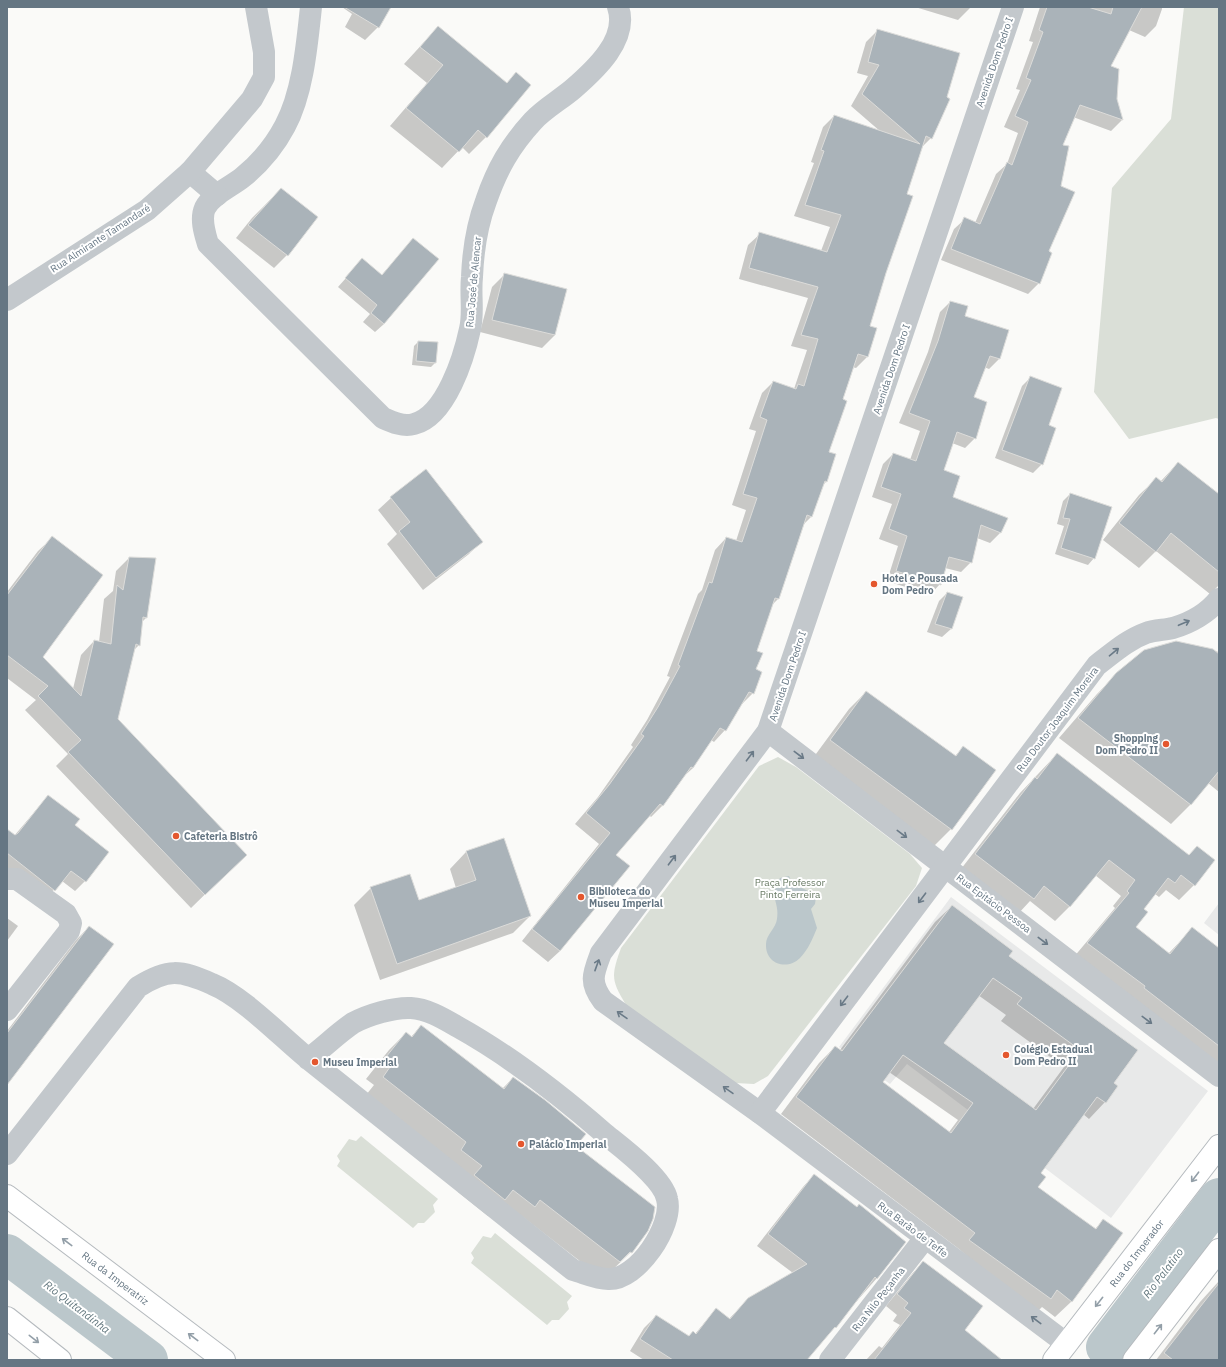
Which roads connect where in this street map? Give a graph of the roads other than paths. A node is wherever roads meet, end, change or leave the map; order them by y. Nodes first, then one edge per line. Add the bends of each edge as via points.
1 (256, 7) edge
2 (311, 7) edge
3 (618, 7) edge
4 (1013, 7) edge
5 (190, 172) junction
6 (217, 195) junction
7 (7, 300) edge
8 (1219, 599) edge
9 (768, 731) junction
10 (946, 866) junction
11 (7, 879) edge
12 (7, 1010) edge
13 (308, 1059) junction
14 (1219, 1076) edge
15 (760, 1113) junction
16 (1219, 1146) edge
17 (7, 1154) edge
18 (7, 1196) edge
19 (925, 1238) junction
20 (1219, 1250) edge
21 (7, 1318) edge
22 (1061, 1352) edge
23 (60, 1360) edge
24 (224, 1360) edge
25 (830, 1360) edge
26 (1134, 1360) edge

1 - 5 street, Rua Almirante Tamandaré via 264,52 264,77 252,100
2 - 6 street, Rua José de Alencar via 297,92 285,125 259,162 242,178
3 - 6 street, Rua José de Alencar via 622,18 620,30 598,65 534,120 507,152 493,181 479,222 472,277 471,327 456,375 430,415 414,424 397,424 382,418 208,244 203,228 205,208
4 - 9 street, Avenida Dom Pedro I
5 - 6 street
5 - 7 street, Rua Almirante Tamandaré via 147,210
10 -> 8 street, Rua Doutor Joaquim Moreira via 1065,698 1098,665 1124,644 1147,633 1175,627 1197,618 1213,607
9 -> 10 street, Rua Epitácio Pessoa
15 -> 9 street via 603,1001 593,982 594,970 601,953
10 -> 14 street, Rua Epitácio Pessoa
10 -> 15 street
11 - 12 street via 17,879 66,914 71,923 69,930
13 - 13 street via 354,1023 394,1008 413,1008 435,1014 483,1041 550,1087 638,1161 659,1184 667,1198 668,1213 663,1229 649,1252 630,1272 608,1280 573,1270
13 - 17 street via 242,1003 213,984 172,972 152,978 138,987
15 - 19 street, Rua Barão de Teffe
16 -> 22 main road, Rua do Imperador
24 -> 18 main road, Rua da Imperatriz
22 -> 19 street, Rua Barão de Teffe
19 - 25 street, Rua Nilo Peçanha
26 -> 20 main road
21 -> 23 main road

